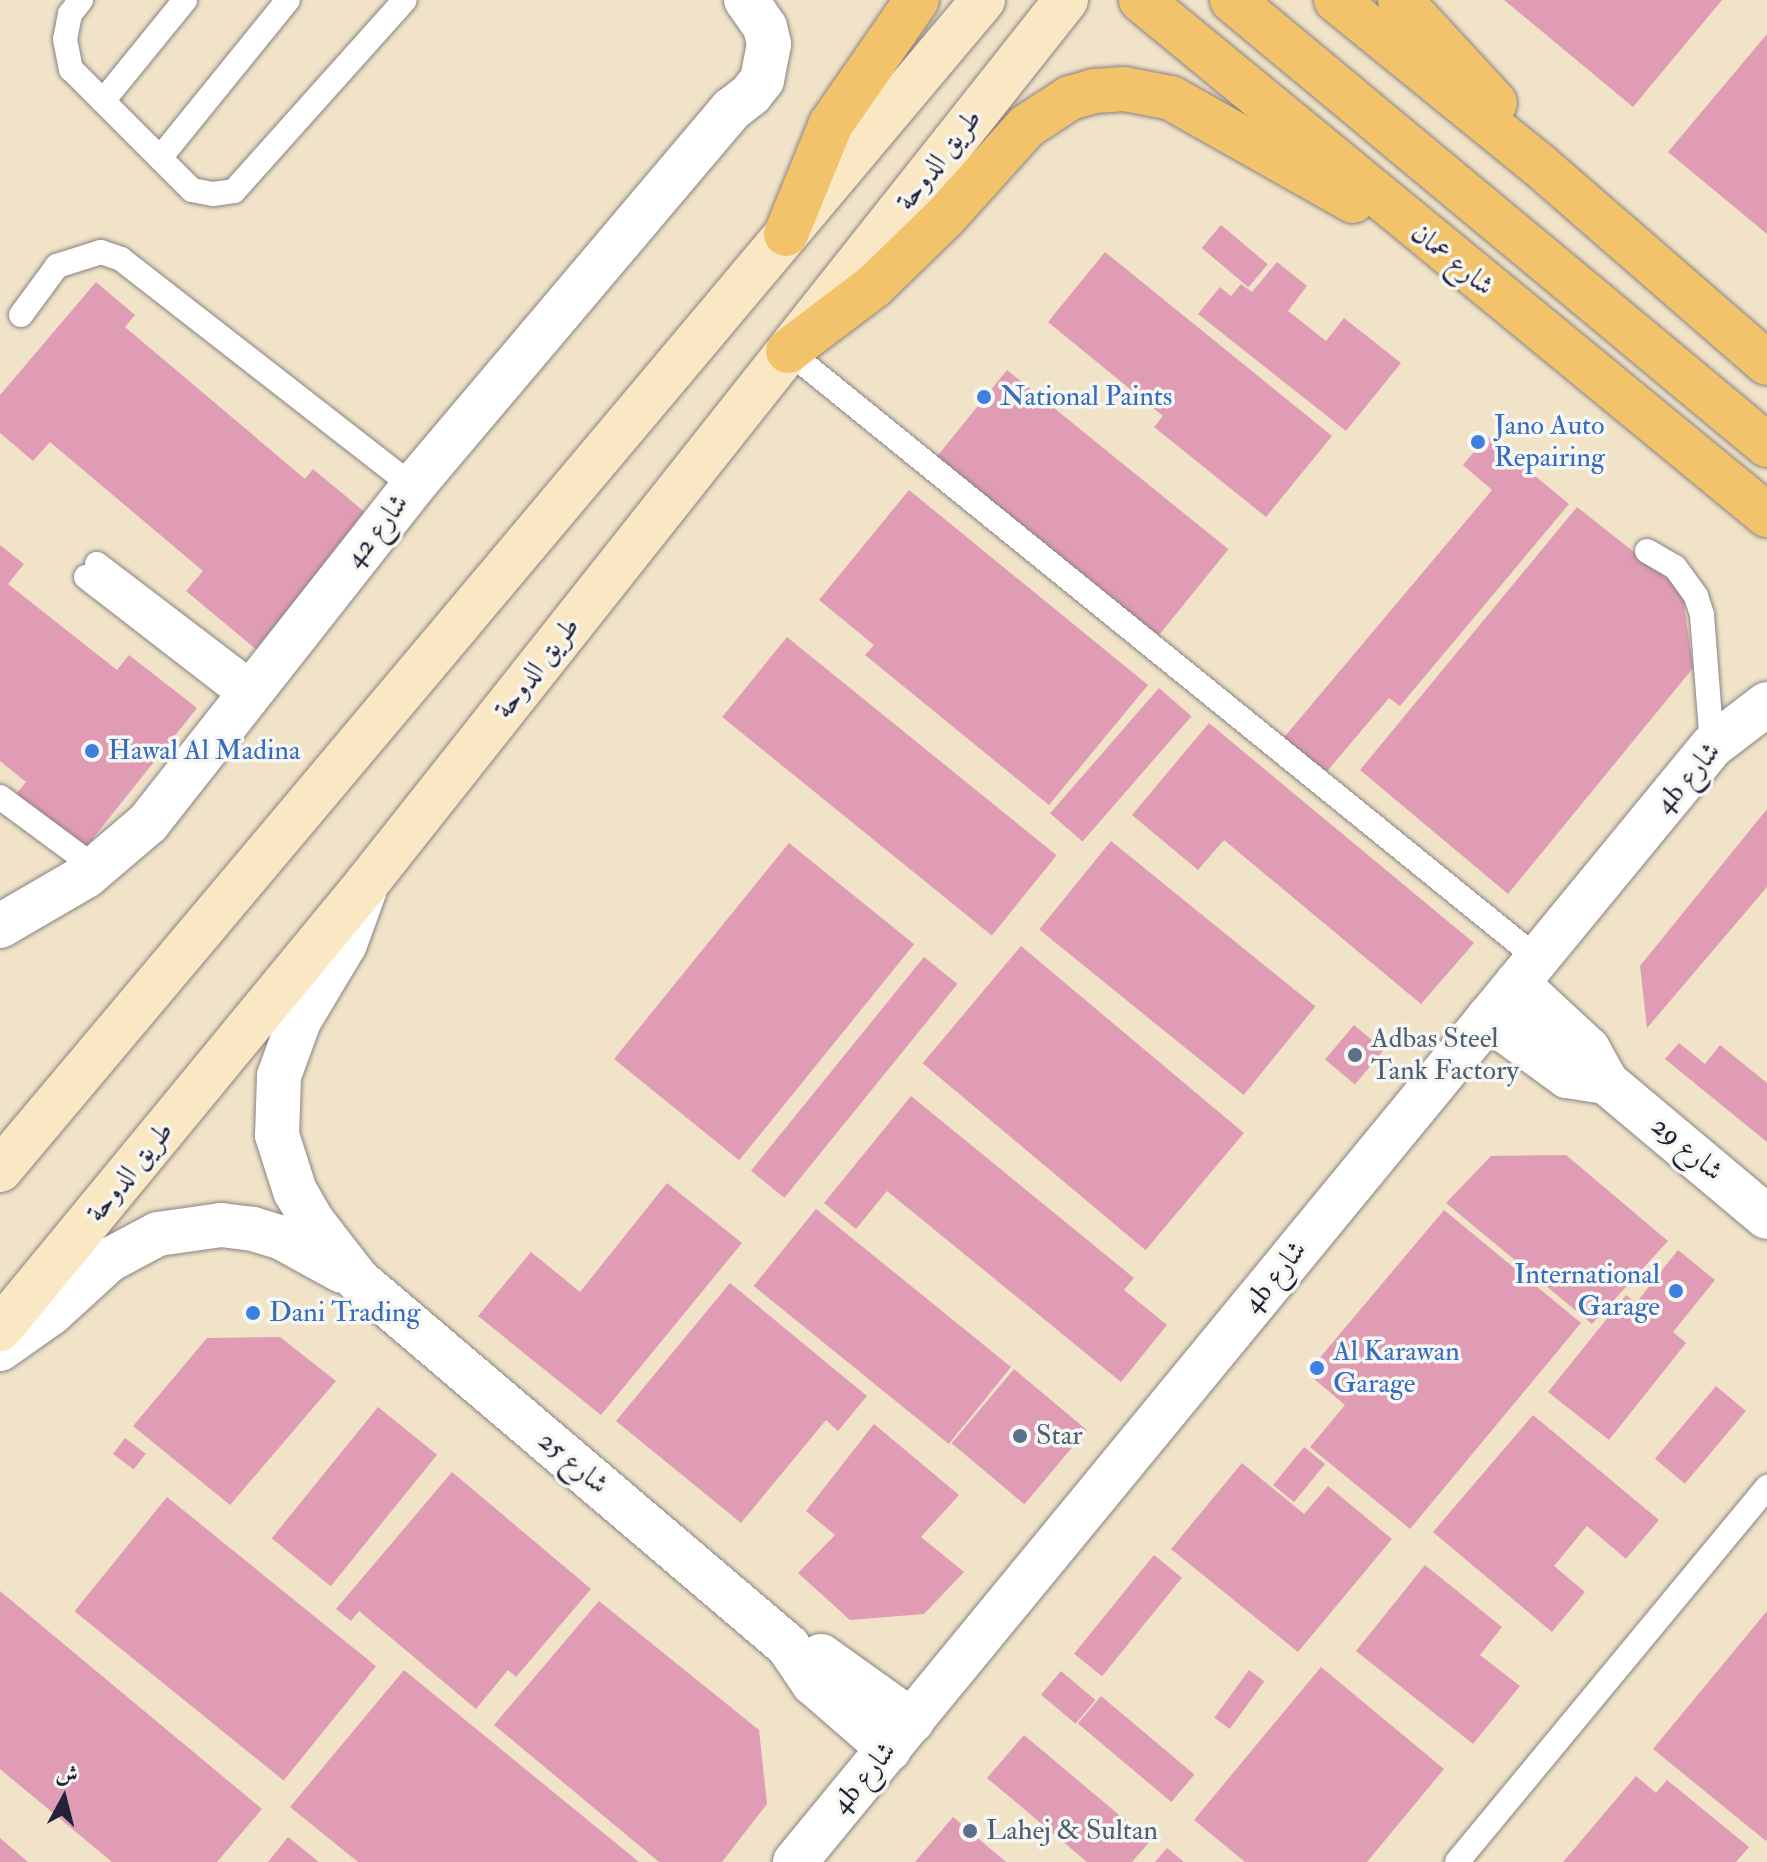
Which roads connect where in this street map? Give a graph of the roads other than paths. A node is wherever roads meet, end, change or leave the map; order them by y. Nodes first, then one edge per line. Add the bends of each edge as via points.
1 (81, 0) edge
2 (185, 0) edge
3 (288, 0) edge
4 (405, 0) edge
5 (732, 0) edge
6 (746, 0) edge
7 (917, 0) edge
8 (983, 0) edge
9 (1066, 0) edge
10 (1141, 0) edge
11 (1232, 0) edge
12 (1336, 0) edge
13 (1400, 0) edge
14 (103, 101) junction
15 (732, 109) junction
16 (160, 158) junction
17 (1538, 164) junction
18 (1411, 226) junction
19 (786, 234) junction
20 (21, 315) dead end
21 (788, 351) junction
22 (1767, 363) edge
23 (1767, 445) edge
24 (413, 486) junction
25 (1767, 515) edge
26 (1647, 551) dead end
27 (91, 570) dead end
28 (250, 692) junction
29 (1767, 704) edge
30 (1712, 746) junction
31 (0, 797) edge
32 (102, 865) junction
33 (367, 883) junction
34 (0, 926) edge
35 (1528, 971) junction
36 (1488, 1018) junction
37 (1606, 1082) junction
38 (0, 1170) edge
39 (1767, 1217) edge
40 (358, 1280) junction
41 (0, 1329) edge
42 (0, 1349) edge
43 (1767, 1487) edge
44 (900, 1735) junction
45 (795, 1862) edge
46 (1457, 1862) edge

1 - 14 lane via 70,14 65,39 71,69
2 - 14 lane
3 - 16 lane
4 - 16 lane via 234,191 192,190
5 - 15 street, شارع 42 via 744,58
6 - 15 street, شارع 42 via 765,27 767,62 751,94
7 - 19 main road via 831,124
8 - 19 main road
9 - 21 main road, طريق الدوحة
10 - 18 main road, شارع عمان
11 - 23 main road
12 - 17 main road
13 - 17 main road via 1462,63
14 - 16 lane
15 - 24 street, شارع 42
17 - 22 main road
18 - 21 main road via 1325,187 1171,98 1124,89 1095,91 1059,104 1027,126 874,286
18 - 25 main road, شارع عمان
19 - 38 main road
20 - 24 lane via 57,266 101,252 121,259
21 - 33 main road, طريق الدوحة
21 - 35 lane
24 - 28 street, شارع 42
26 - 30 lane via 1675,567 1696,596
27 - 28 lane
28 - 32 street, شارع 42 via 148,823
29 - 30 street, 4b شارع
30 - 35 street, 4b شارع
31 - 32 lane via 81,857
32 - 34 street, شارع 42
33 - 40 street, شارع 25 via 345,944 287,1048 275,1106 277,1135 295,1191
33 - 41 main road, طريق الدوحة
35 - 36 street, 4b شارع
35 - 37 street, شارع 29 via 1588,1049
36 - 37 street via 1567,1076
36 - 44 street, 4b شارع
37 - 39 street, شارع 29
40 - 42 street, شارع 25 via 282,1238 253,1229 189,1227 158,1234 109,1260 51,1313
40 - 44 street, شارع 25 via 788,1646 813,1683
43 - 46 lane
44 - 45 street, 4b شارع

